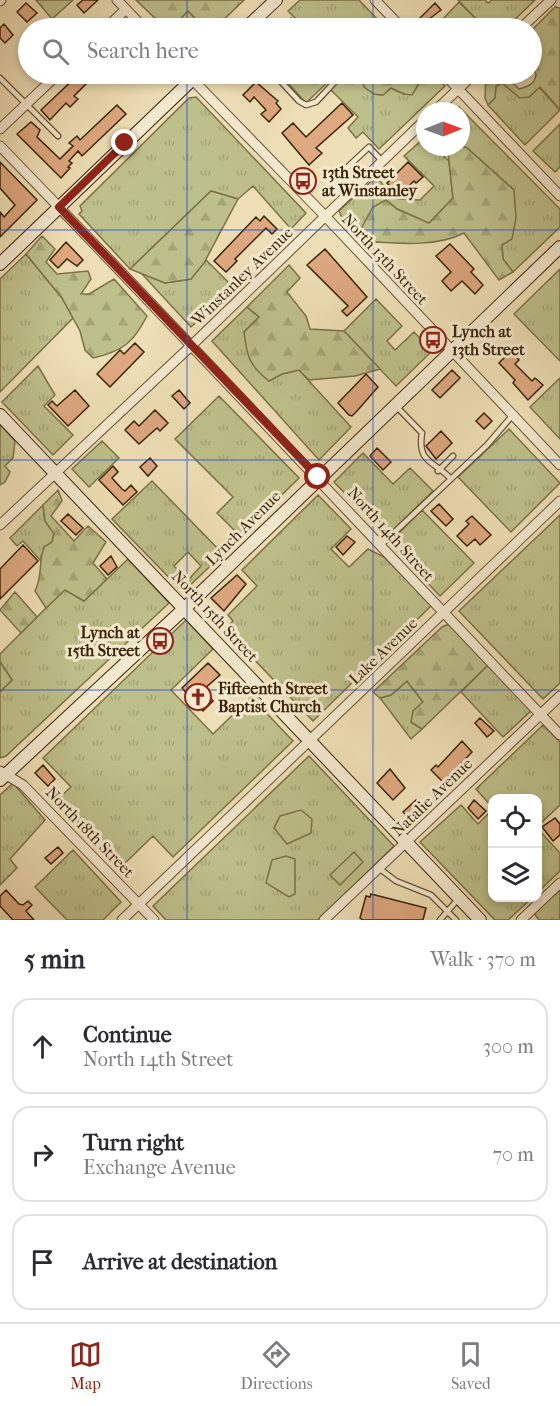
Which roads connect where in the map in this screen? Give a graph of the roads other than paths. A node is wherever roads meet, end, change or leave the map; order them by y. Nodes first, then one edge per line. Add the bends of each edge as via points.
1 (117, 0) edge
2 (276, 0) edge
3 (375, 0) edge
4 (551, 0) edge
5 (126, 9) junction
6 (117, 18) edge
7 (135, 18) edge
8 (257, 18) edge
9 (392, 18) edge
10 (532, 18) edge
11 (0, 78) edge
12 (47, 84) edge
13 (183, 84) edge
14 (200, 84) edge
15 (283, 84) edge
16 (333, 84) edge
17 (454, 84) edge
18 (463, 84) edge
19 (458, 88) junction
20 (444, 102) edge
21 (26, 104) junction
22 (0, 129) edge
23 (416, 129) edge
24 (58, 136) dead end
25 (0, 147) edge
26 (382, 161) junction
27 (338, 176) dead end
28 (560, 196) edge
29 (59, 207) junction
30 (325, 216) junction
31 (560, 247) edge
32 (0, 264) edge
33 (191, 346) junction
34 (450, 351) junction
35 (394, 404) junction
36 (0, 415) edge
37 (512, 416) junction
38 (453, 456) dead end
39 (560, 465) edge
40 (438, 471) junction
41 (54, 472) junction
42 (318, 477) junction
43 (450, 478) junction
44 (560, 501) edge
45 (0, 525) edge
46 (381, 545) junction
47 (185, 608) junction
48 (443, 614) junction
49 (560, 696) edge
50 (540, 715) junction
51 (560, 735) edge
52 (311, 742) junction
53 (2, 775) edge
54 (406, 843) junction
55 (379, 868) junction
56 (560, 883) edge
57 (459, 898) junction
58 (139, 903) junction
59 (447, 911) junction
60 (122, 920) edge
61 (154, 920) edge
62 (324, 920) edge
63 (440, 920) edge
64 (456, 920) edge
65 (480, 920) edge
66 (521, 920) edge

1 - 5 street
2 - 8 street
3 - 9 street
4 - 10 street
5 - 6 street
5 - 7 street
11 - 21 lane
12 - 21 street
13 - 29 street
14 - 30 street, North 13th Street
15 - 16 lane via 306,105 316,102
17 - 19 street
18 - 19 street
19 - 20 street
19 - 28 street
21 - 22 street
21 - 24 lane
23 - 26 street, Winstanley Avenue
25 - 29 street, North 14th Street
26 - 27 lane via 369,147
26 - 30 street, Winstanley Avenue
29 - 32 street
29 - 33 street, North 14th Street
30 - 33 street, Winstanley Avenue
30 - 34 street, North 13th Street
31 - 34 street, Lynch Avenue
33 - 41 street, Winstanley Avenue
33 - 42 street, North 14th Street
34 - 35 street, Lynch Avenue
34 - 37 street, North 13th Street
35 - 40 lane via 422,433 419,448
35 - 42 street, Lynch Avenue
36 - 41 street, North 15th Street
37 - 39 street, North 13th Street
37 - 43 lane
38 - 40 lane
40 - 43 lane
41 - 45 street, Winstanley Avenue
41 - 47 street, North 15th Street
42 - 46 street, North 14th Street
42 - 47 street, Lynch Avenue
43 - 46 lane
44 - 48 street, Lake Avenue
46 - 48 street, North 14th Street
47 - 52 street, North 15th Street
47 - 53 street, Lynch Avenue
48 - 50 street, North 14th Street
48 - 52 street, Lake Avenue
49 - 50 street, Natalie Avenue
50 - 51 street, North 14th Street
50 - 54 street, Natalie Avenue
52 - 54 street, North 15th Street
52 - 58 street, Lake Avenue
53 - 58 street, North 18th Street via 23,785
54 - 55 street, Natalie Avenue
54 - 57 street, North 15th Street
55 - 59 lane via 396,881 431,895
55 - 62 street, Natalie Avenue
56 - 66 street
57 - 59 lane
57 - 65 street, North 15th Street
58 - 60 street, Lake Avenue
58 - 61 street, North 18th Street
59 - 63 lane
59 - 64 lane

